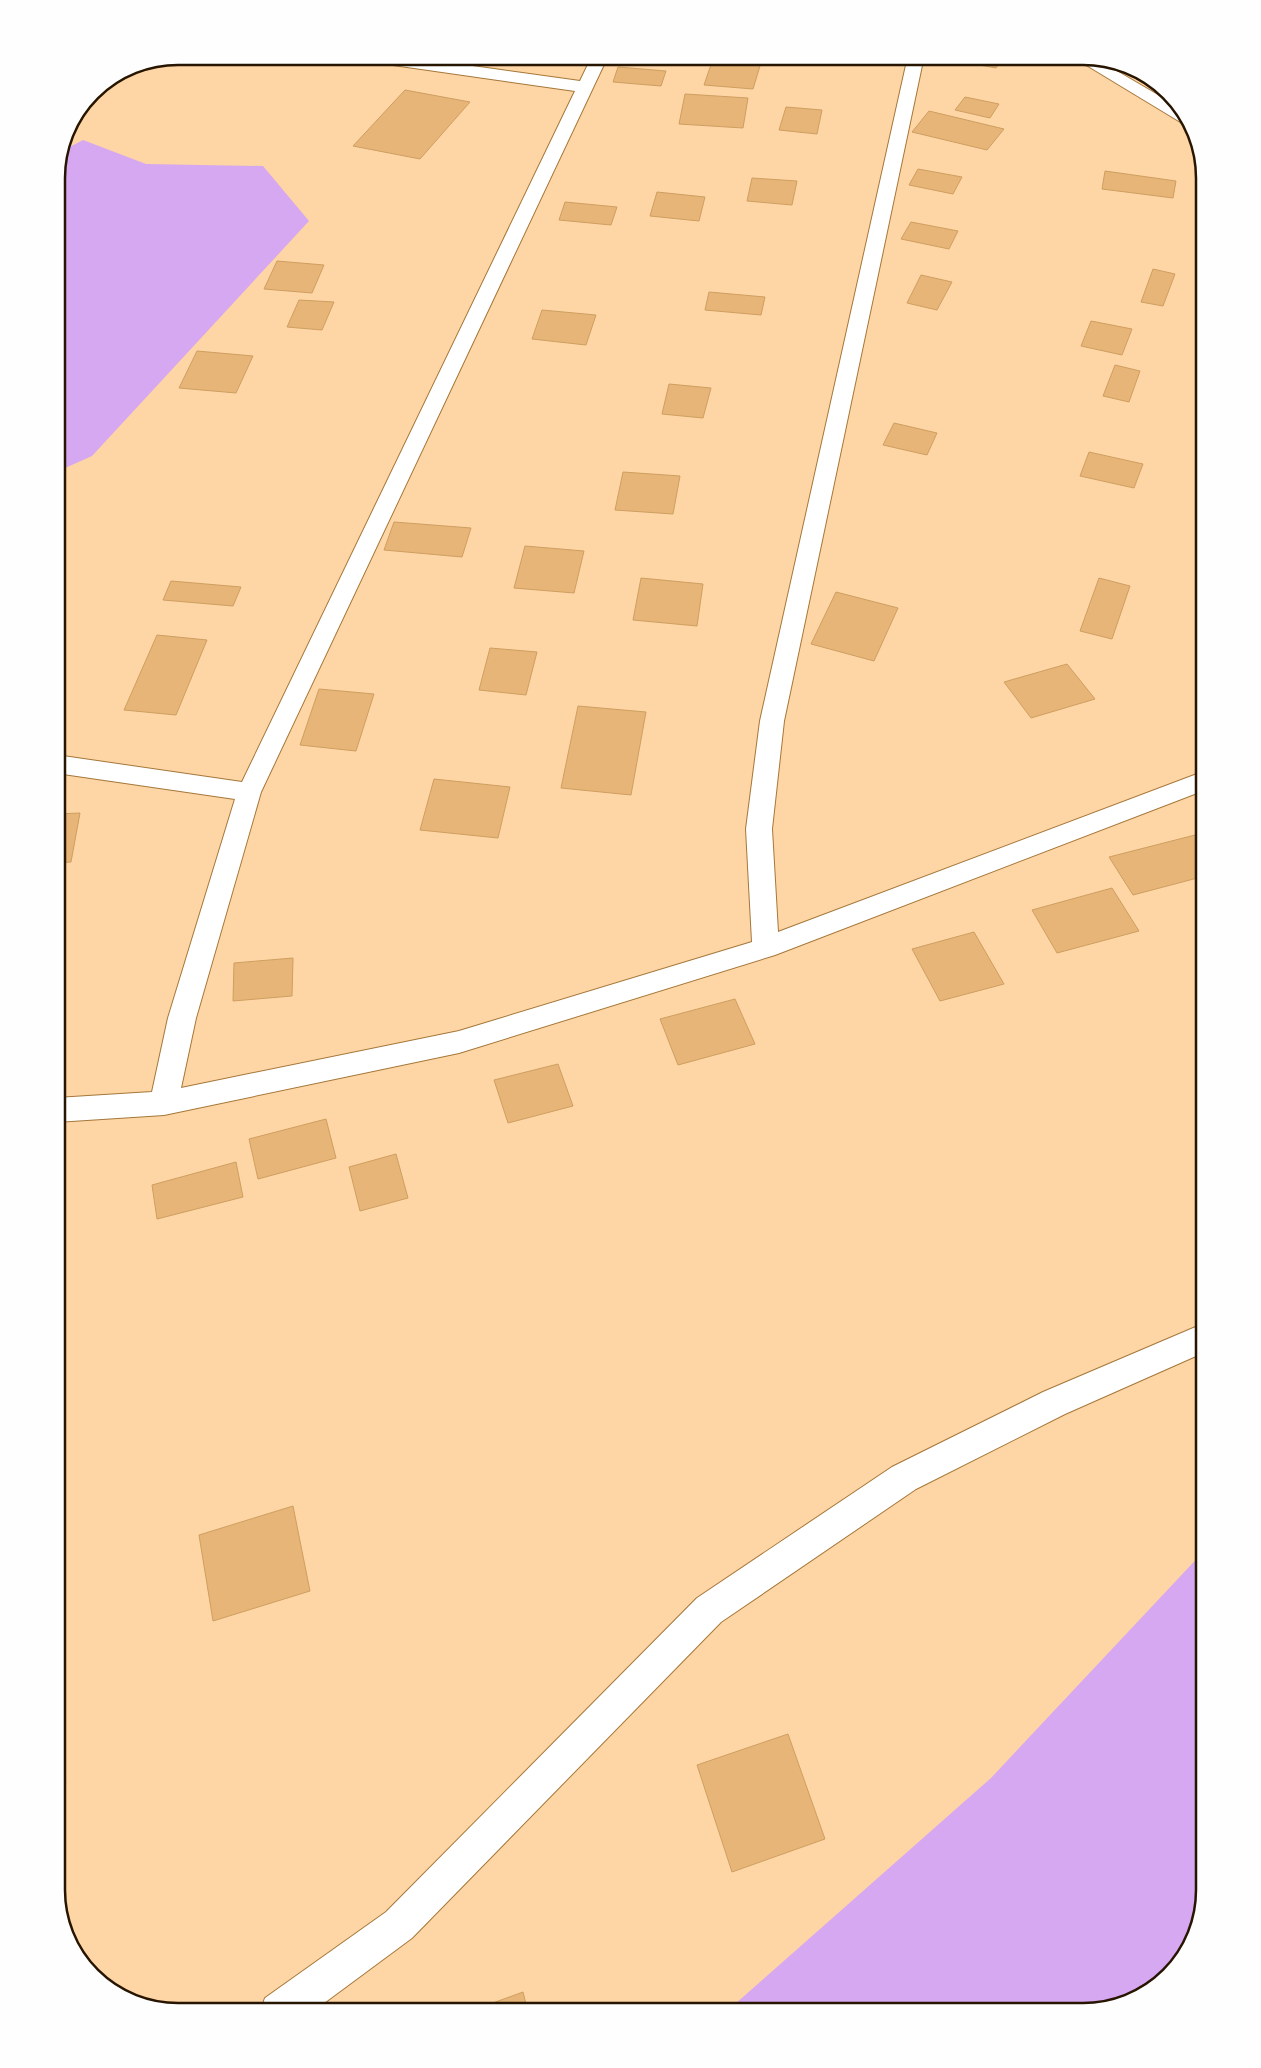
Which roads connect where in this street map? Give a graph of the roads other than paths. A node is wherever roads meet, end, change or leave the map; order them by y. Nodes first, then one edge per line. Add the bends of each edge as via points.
1 (428, 65) edge
2 (596, 65) edge
3 (914, 65) edge
4 (1098, 66) edge
5 (585, 88) junction
6 (1173, 110) edge
7 (65, 765) edge
8 (1196, 783) edge
9 (248, 792) junction
10 (766, 948) junction
11 (164, 1103) junction
12 (65, 1109) edge
13 (1196, 1341) edge
14 (291, 2003) edge

1 - 5 street
2 - 5 street
3 - 10 street via 772,721 759,829
4 - 6 street
5 - 9 street
7 - 9 street
8 - 10 street
9 - 11 street via 182,1018
10 - 11 street via 459,1042
11 - 12 street
13 - 14 street via 1054,1403 904,1478 709,1610 399,1925

